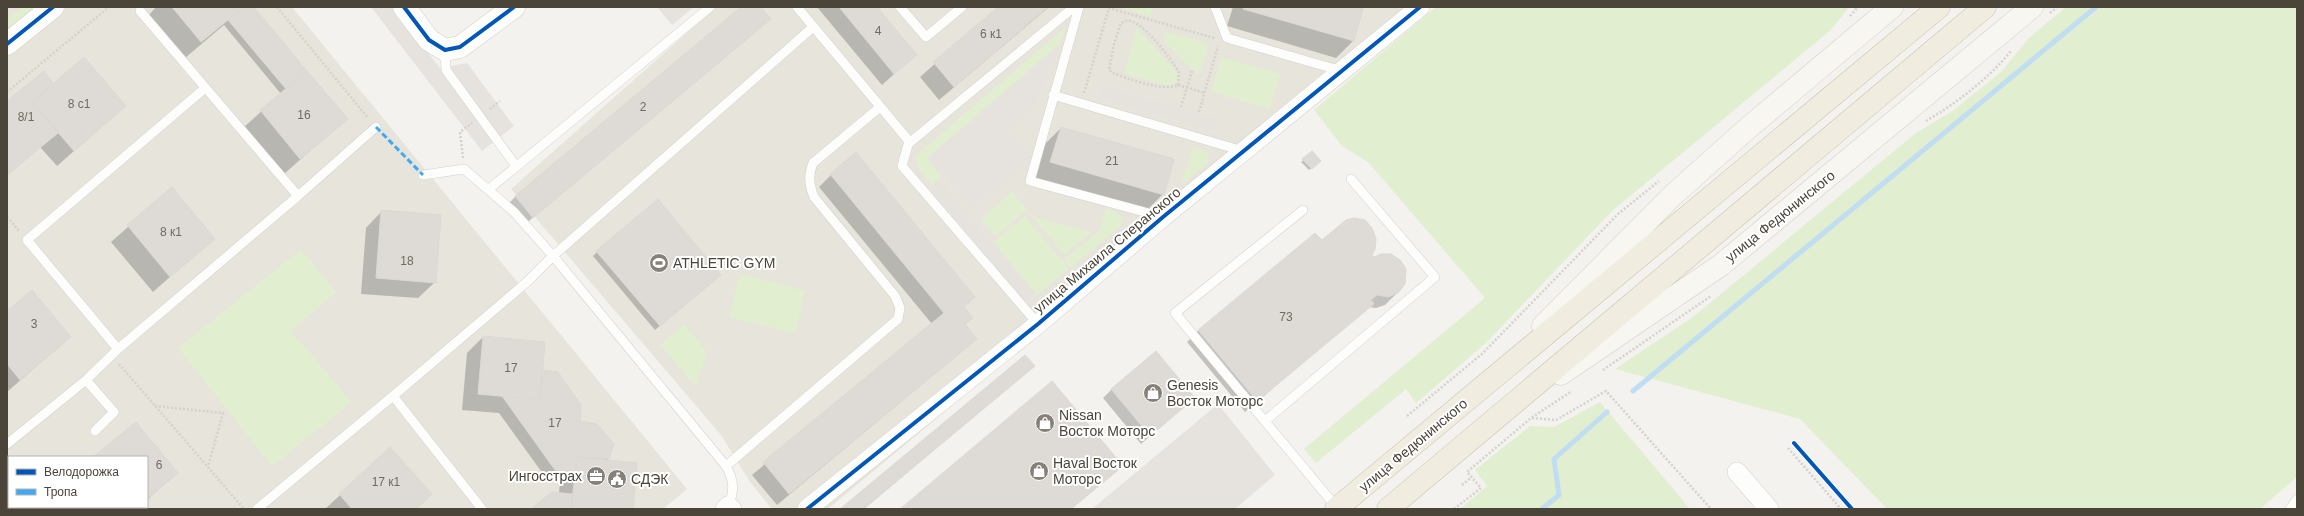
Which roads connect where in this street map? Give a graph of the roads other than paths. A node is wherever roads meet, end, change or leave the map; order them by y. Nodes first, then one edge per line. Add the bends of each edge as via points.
1 (53, 7) edge
2 (404, 7) edge
3 (514, 7) edge
4 (710, 7) edge
5 (796, 7) edge
6 (900, 7) edge
7 (962, 7) edge
8 (1074, 7) edge
9 (1079, 7) edge
10 (1215, 7) edge
11 (1420, 7) edge
12 (1892, 7) edge
13 (1939, 7) edge
14 (1985, 7) edge
15 (2032, 7) edge
16 (140, 11) dead end
17 (813, 27) junction
18 (7, 44) edge
19 (445, 50) junction
20 (1342, 71) junction
21 (204, 89) junction
22 (1053, 94) junction
23 (880, 107) junction
24 (376, 127) road end
25 (908, 144) junction
26 (1244, 151) junction
27 (516, 166) junction
28 (423, 175) dead end
29 (1352, 179) dead end
30 (489, 189) junction
31 (298, 196) junction
32 (1303, 210) dead end
33 (1163, 217) junction
34 (553, 256) junction
35 (1038, 324) junction
36 (114, 352) junction
37 (86, 380) junction
38 (1490, 381) junction
39 (393, 396) junction
40 (1513, 406) junction
41 (1264, 421) junction
42 (95, 431) dead end
43 (7, 444) edge
44 (726, 466) junction
45 (1737, 472) dead end
46 (2297, 499) edge
47 (729, 508) edge
48 (1336, 508) edge
49 (257, 509) edge
50 (482, 509) edge
51 (807, 509) edge
52 (1388, 509) edge
53 (1769, 509) edge
54 (2290, 509) edge

1 - 18 street
2 - 19 street via 429,40
3 - 19 street via 460,47
4 - 27 lane
5 - 17 lane
6 - 7 lane via 926,37
8 - 25 lane
9 - 22 lane
10 - 20 lane via 1227,38
11 - 20 street, улица Михаила Сперанского
12 - 38 main road, улица Федюнинского via 1748,128 1672,196
13 - 38 highway, улица Федюнинского
14 - 40 highway, улица Федюнинского
15 - 40 main road, улица Федюнинского via 1721,264
16 - 21 lane
17 - 23 lane
17 - 34 lane
19 - 27 lane via 446,70
20 - 26 street, улица Михаила Сперанского
21 - 31 lane
21 - 36 lane via 27,240
22 - 26 lane
22 - 33 lane via 1030,181
23 - 25 lane via 909,141
23 - 44 lane via 813,163 809,173 809,185 814,197 895,296 900,308 898,319
24 - 31 lane
25 - 35 lane via 902,166
26 - 33 street, улица Михаила Сперанского
27 - 30 lane
28 - 30 lane via 464,169
29 - 41 lane via 1435,277
30 - 34 lane via 514,212
31 - 36 lane
32 - 41 lane via 1175,313
33 - 35 street, улица Михаила Сперанского
34 - 39 lane via 528,282
34 - 44 lane
35 - 51 street, улица Михаила Сперанского
36 - 37 lane
37 - 42 lane via 114,412
37 - 43 lane
38 - 48 highway, улица Федюнинского
39 - 49 lane
39 - 50 lane
40 - 52 highway, улица Федюнинского
41 - 48 lane
44 - 47 lane via 733,478 734,487
45 - 53 street
46 - 54 lane

